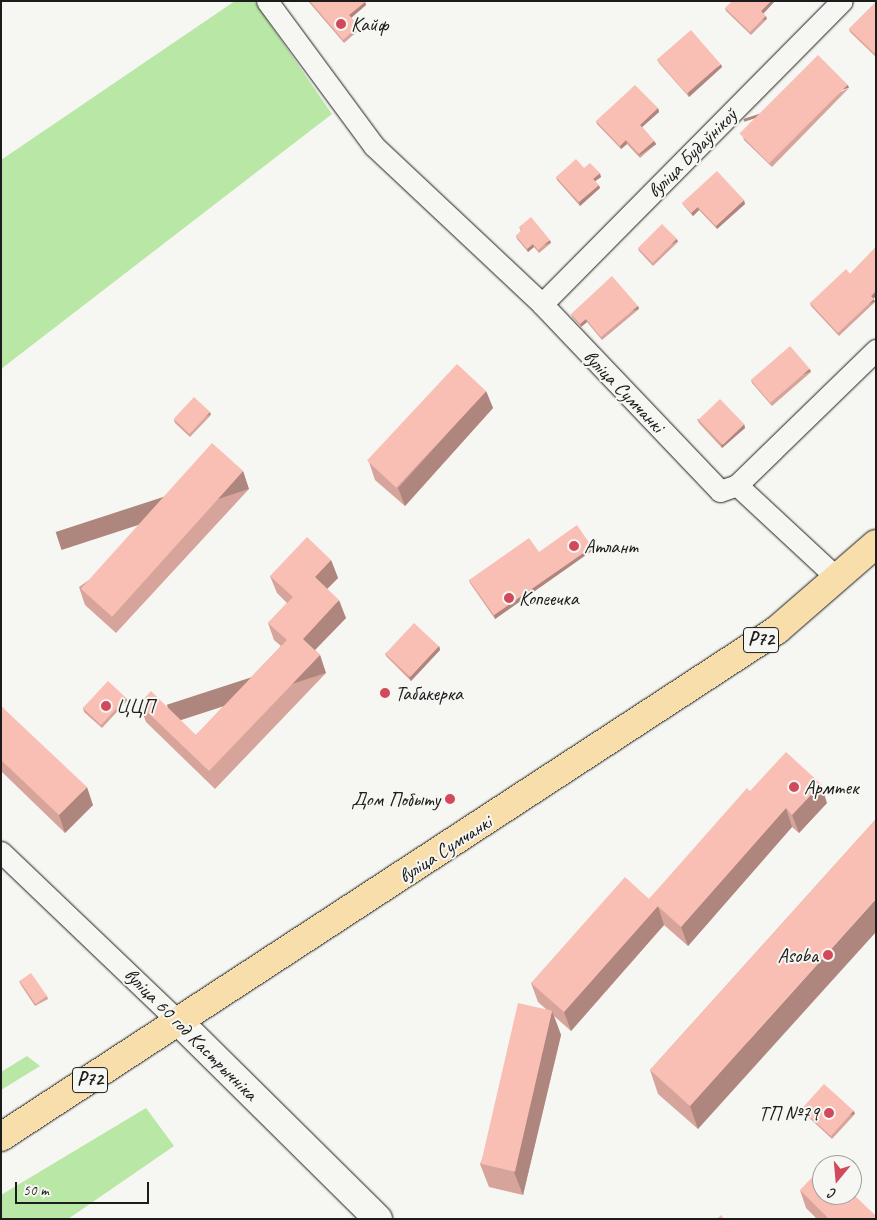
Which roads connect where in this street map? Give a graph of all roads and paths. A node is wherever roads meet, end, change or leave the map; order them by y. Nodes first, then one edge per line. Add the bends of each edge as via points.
1 (267, 1) edge
2 (842, 1) edge
3 (542, 304) junction
4 (876, 350) edge
5 (737, 485) junction
6 (876, 544) edge
7 (838, 579) junction
8 (1, 852) edge
9 (179, 1022) junction
10 (1, 1137) edge
11 (378, 1219) edge

1 - 3 street, вуліца Сумчанкі via 374,146
2 - 3 street, вуліца Будаўнікоў
3 - 5 street, вуліца Сумчанкі via 720,491
4 - 5 street
5 - 7 street
6 - 7 main road, вуліца Сумчанкі / Р72
7 - 9 main road, вуліца Сумчанкі / Р72 via 777,630
8 - 9 street, вуліца 60 год Кастрычніка
9 - 10 main road, вуліца Сумчанкі / Р72
9 - 11 street, вуліца 60 год Кастрычніка

